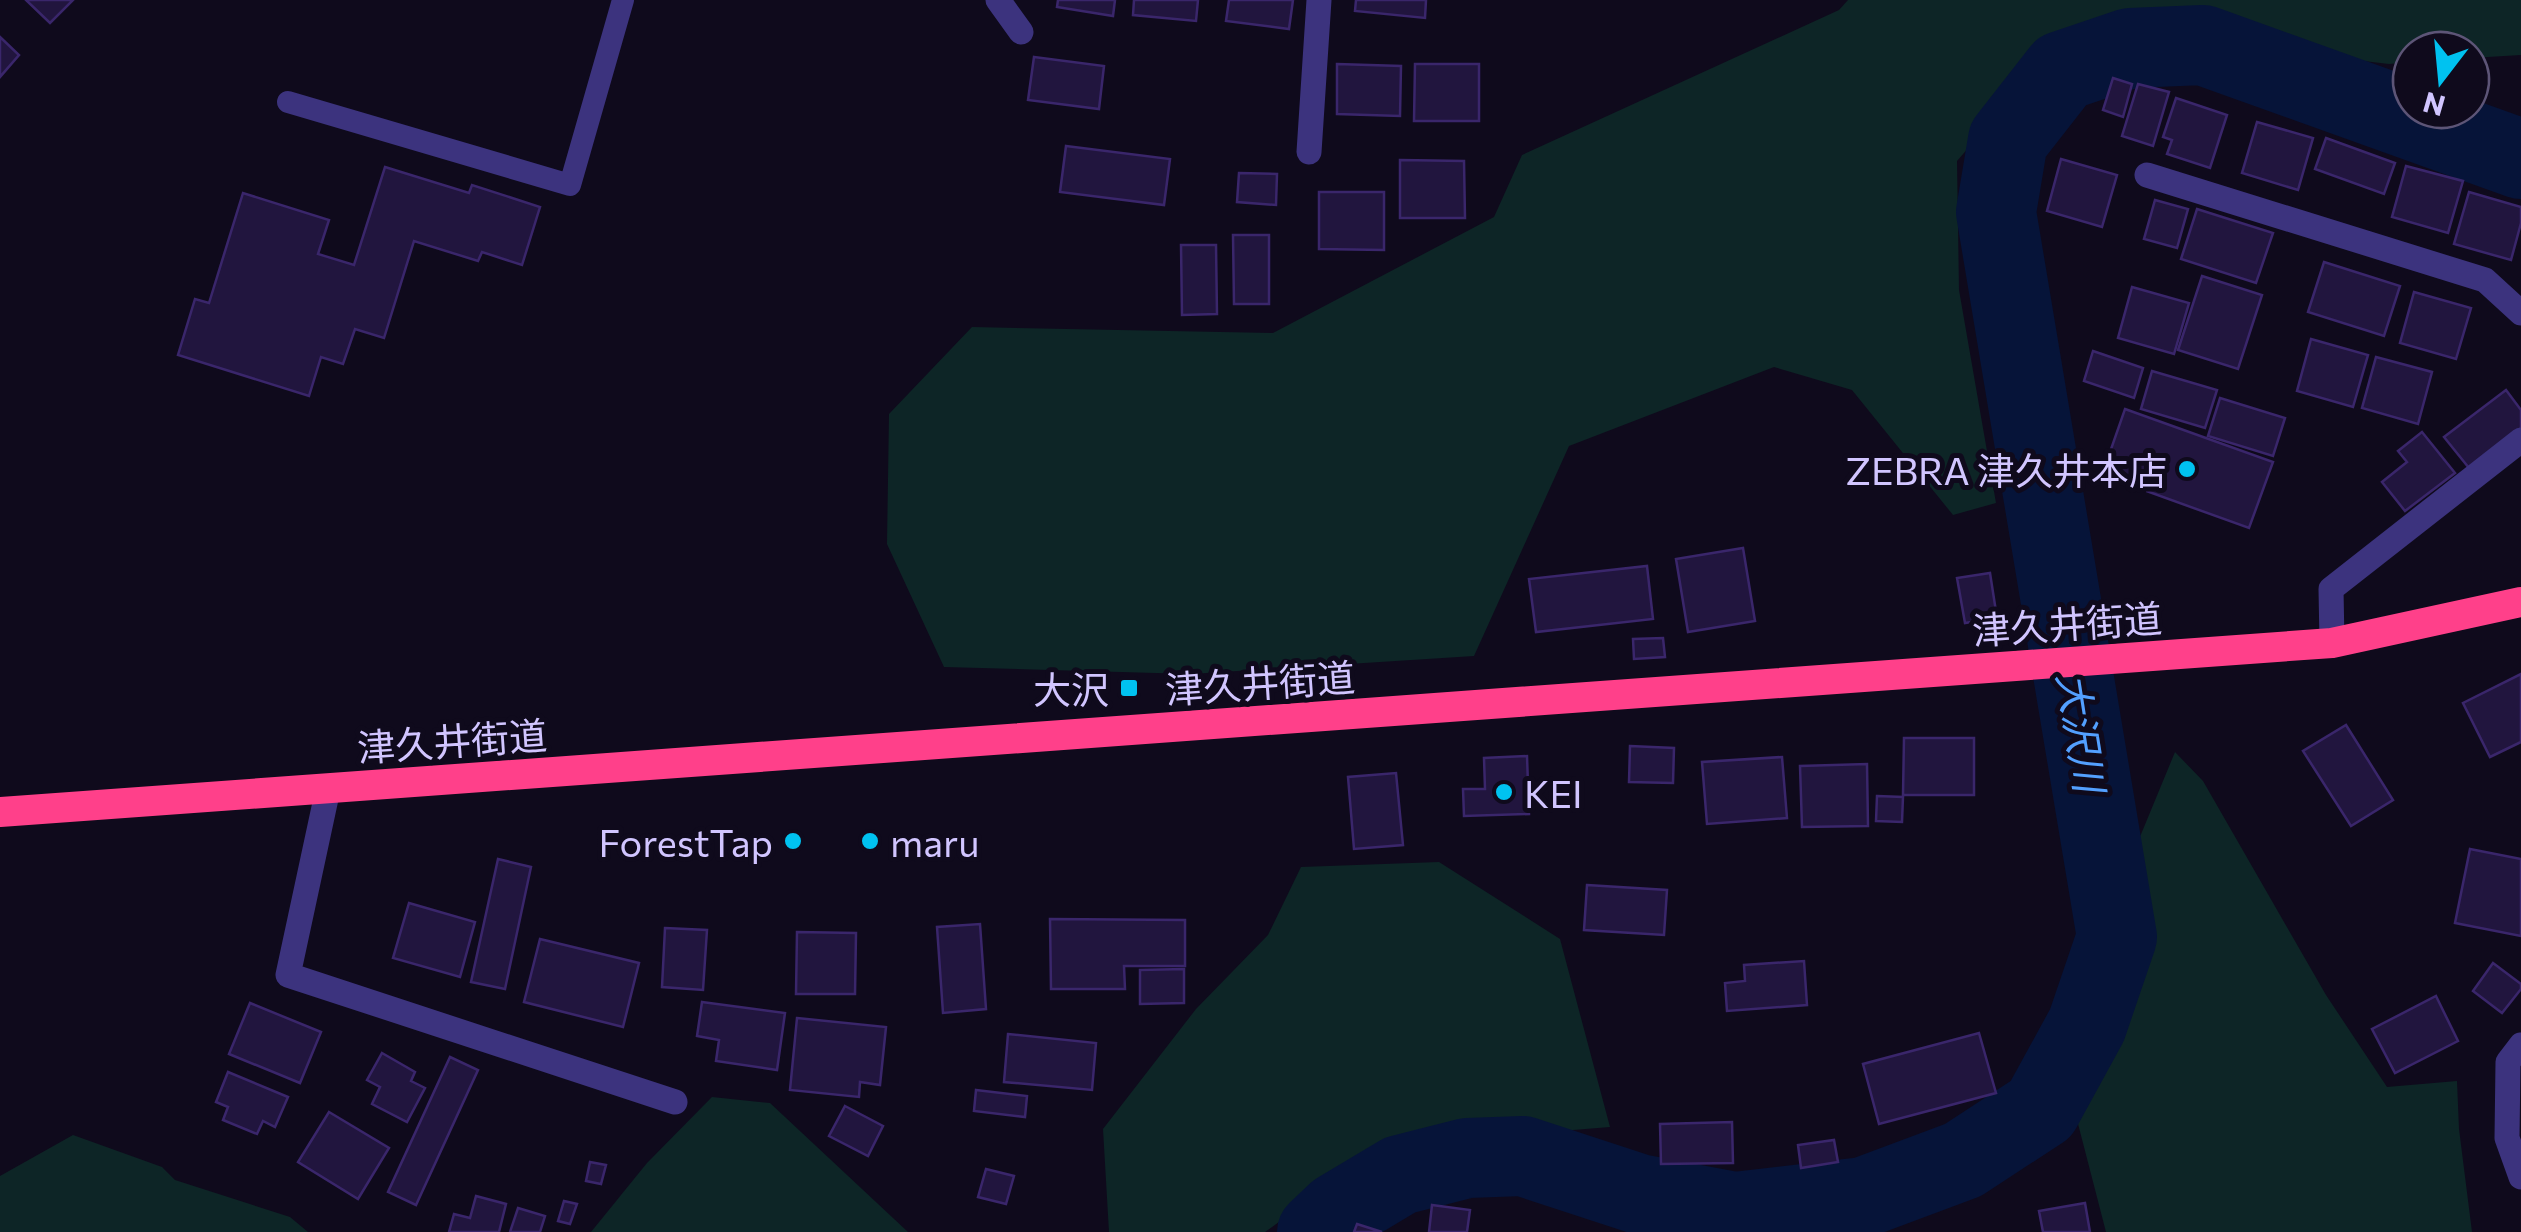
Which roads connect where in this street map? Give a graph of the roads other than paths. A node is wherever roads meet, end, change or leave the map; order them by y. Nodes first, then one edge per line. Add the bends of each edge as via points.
1 (624, 0) edge
2 (998, 0) edge
3 (1319, 0) edge
4 (1022, 32) dead end
5 (288, 102) dead end
6 (1309, 152) dead end
7 (2146, 175) dead end
8 (2521, 313) edge
9 (2521, 440) edge
10 (2521, 602) edge
11 (2332, 642) junction
12 (328, 789) junction
13 (0, 812) edge
14 (2521, 1045) edge
15 (674, 1102) dead end
16 (2521, 1177) edge

1 - 5 lane via 570,185
2 - 4 street
3 - 6 street
7 - 8 street via 2485,280
9 - 11 street via 2331,590
10 - 11 highway, 津久井街道
11 - 12 highway, 津久井街道
12 - 13 highway, 津久井街道
12 - 15 street via 288,975
14 - 16 street via 2508,1062 2507,1138

